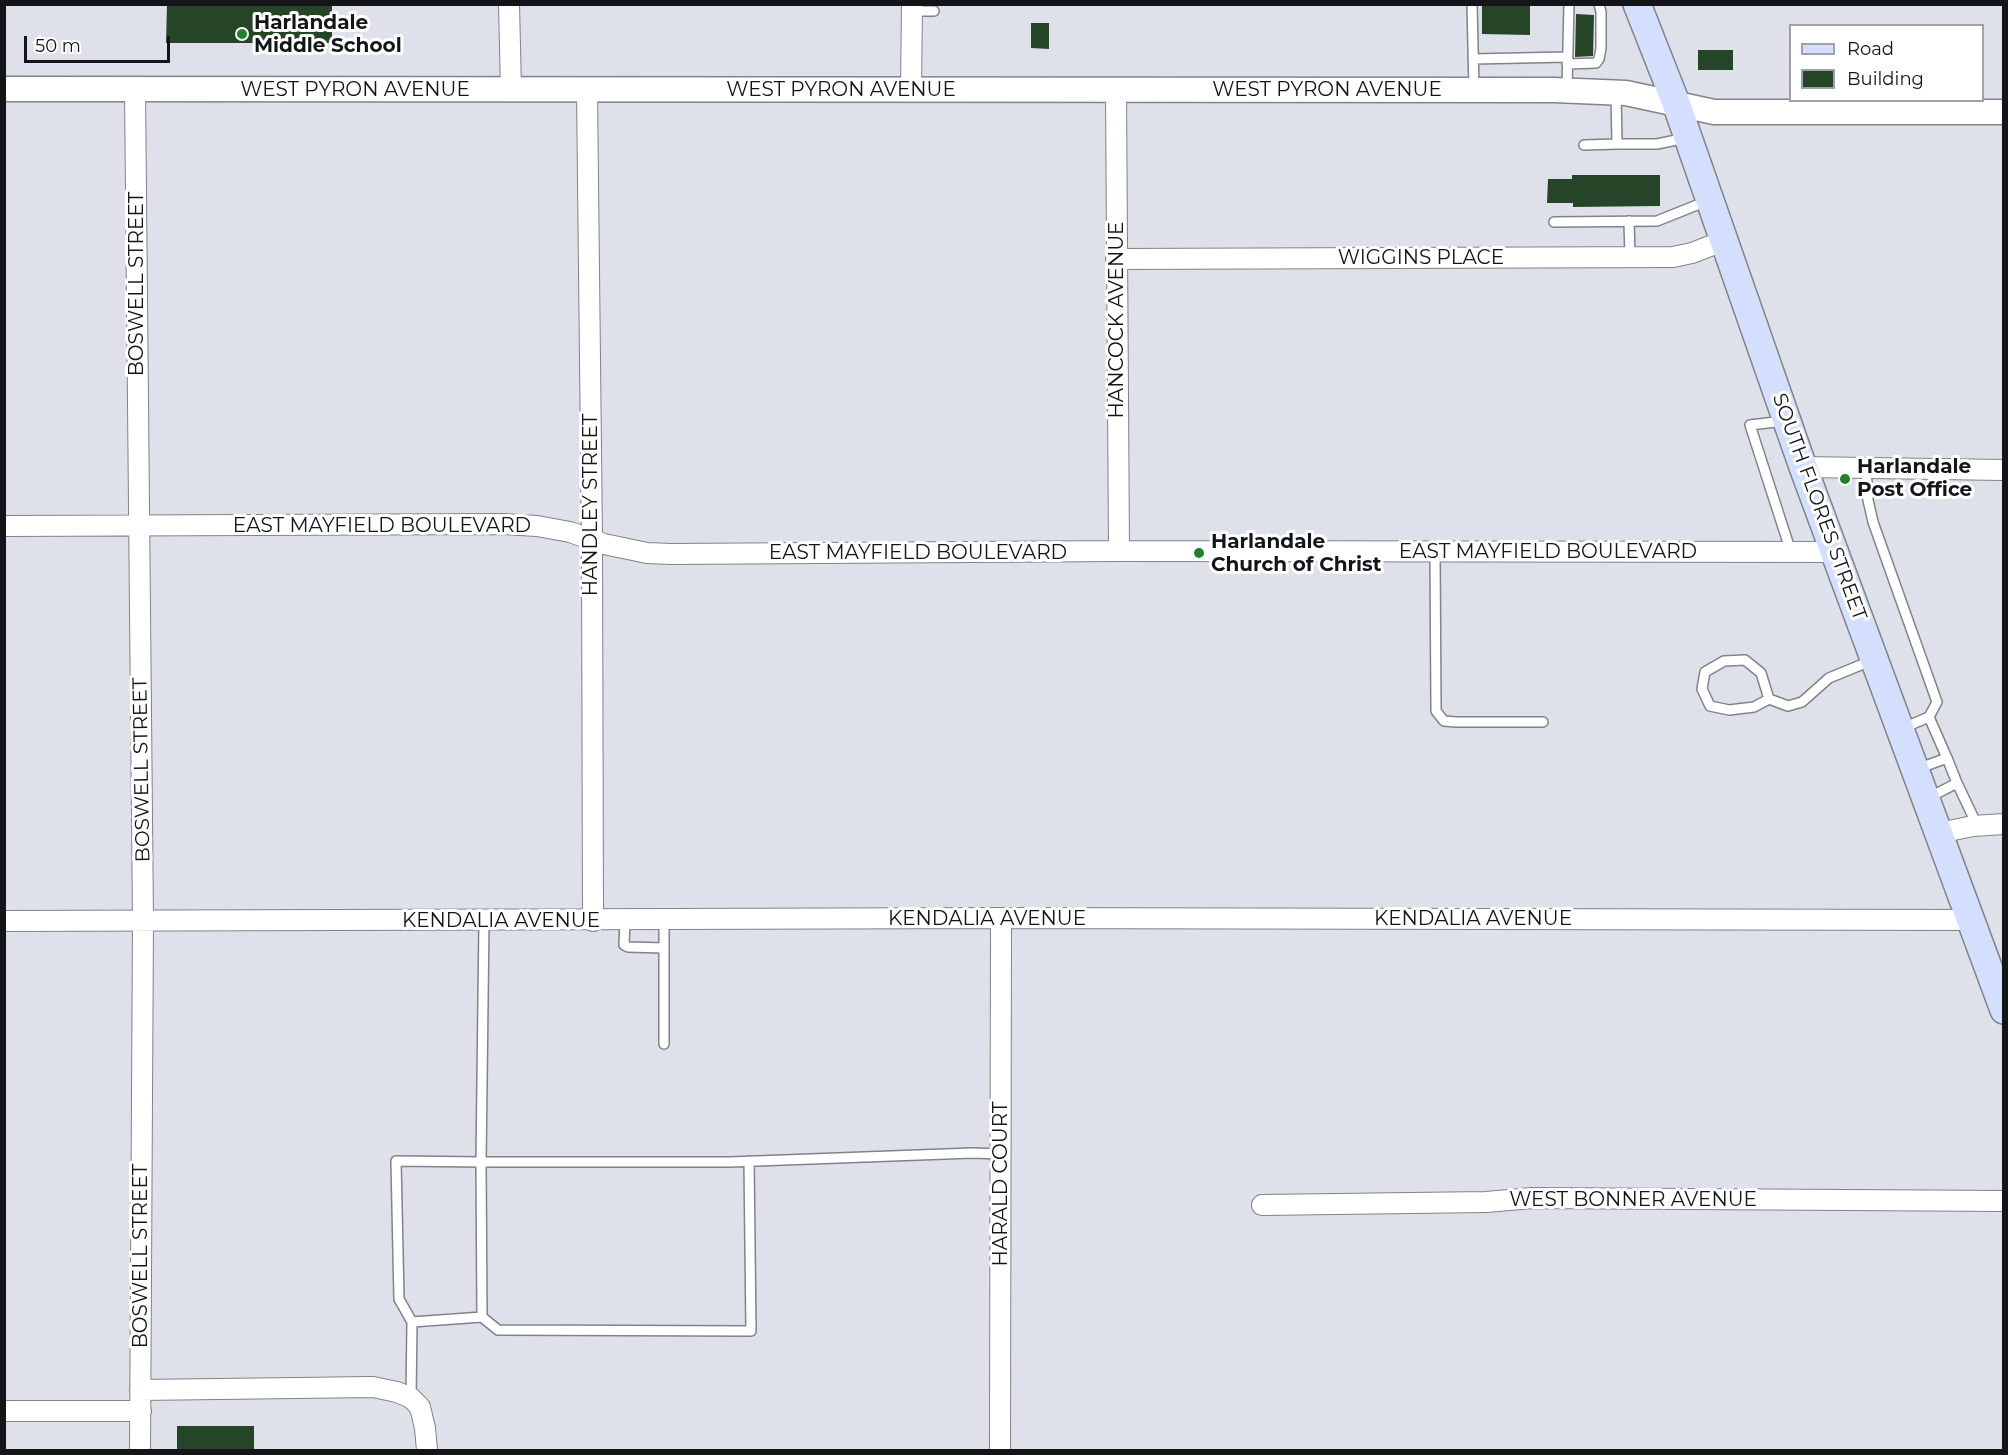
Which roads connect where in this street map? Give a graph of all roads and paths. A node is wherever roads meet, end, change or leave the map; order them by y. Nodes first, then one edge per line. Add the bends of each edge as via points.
1 (509, 4) edge
2 (1472, 4) edge
3 (1569, 4) edge
4 (1599, 4) edge
5 (1637, 4) edge
6 (912, 8) edge
7 (934, 11) dead end
8 (1473, 59) junction
9 (1567, 61) junction
10 (4, 89) edge
11 (135, 90) junction
12 (511, 90) junction
13 (587, 90) junction
14 (911, 90) junction
15 (1116, 90) junction
16 (1474, 90) junction
17 (1567, 90) junction
18 (1616, 93) junction
19 (1676, 103) junction
20 (2004, 112) edge
21 (1687, 138) junction
22 (1617, 144) junction
23 (1584, 145) dead end
24 (1709, 200) junction
25 (1629, 221) junction
26 (1554, 222) dead end
27 (1723, 241) junction
28 (1630, 257) junction
29 (1116, 259) junction
30 (1787, 420) junction
31 (1803, 467) junction
32 (1866, 468) junction
33 (2004, 470) edge
34 (4, 526) edge
35 (139, 526) junction
36 (592, 540) junction
37 (1119, 551) junction
38 (1435, 551) junction
39 (1791, 552) junction
40 (1836, 552) junction
41 (1875, 659) junction
42 (1770, 699) junction
43 (1929, 717) junction
44 (1543, 722) dead end
45 (1901, 729) junction
46 (1947, 758) junction
47 (1916, 769) junction
48 (1957, 783) junction
49 (1927, 799) junction
50 (2004, 824) edge
51 (1977, 825) junction
52 (1939, 833) junction
53 (1001, 918) junction
54 (664, 920) junction
55 (1970, 920) junction
56 (4, 921) edge
57 (143, 921) junction
58 (484, 921) junction
59 (593, 921) junction
60 (625, 921) junction
61 (664, 948) junction
62 (2004, 1010) edge
63 (664, 1044) dead end
64 (1001, 1154) junction
65 (749, 1161) junction
66 (481, 1162) junction
67 (2004, 1201) edge
68 (1262, 1205) dead end
69 (482, 1317) junction
70 (412, 1322) junction
71 (140, 1390) junction
72 (411, 1398) junction
73 (4, 1411) edge
74 (141, 1411) junction
75 (140, 1450) edge
76 (427, 1450) edge
77 (1000, 1450) edge

1 - 12 street
2 - 8 lane
3 - 9 lane
4 - 9 lane via 1599,59 1596,63
5 - 19 main road, SOUTH FLORES STREET
6 - 7 lane
6 - 14 street
8 - 9 lane
8 - 16 lane
9 - 17 lane
10 - 11 street, WEST PYRON AVENUE
11 - 12 street, WEST PYRON AVENUE
11 - 35 street, BOSWELL STREET
12 - 13 street, WEST PYRON AVENUE
13 - 14 street, WEST PYRON AVENUE
13 - 36 street, HANDLEY STREET
14 - 15 street, WEST PYRON AVENUE
15 - 16 street, WEST PYRON AVENUE
15 - 29 street, HANCOCK AVENUE
16 - 17 street, WEST PYRON AVENUE
17 - 18 street, WEST PYRON AVENUE
18 - 19 street, WEST PYRON AVENUE
18 - 22 lane
19 - 20 street, WEST PYRON AVENUE via 1714,112
19 - 21 main road, SOUTH FLORES STREET
21 - 22 lane via 1657,144
21 - 24 main road, SOUTH FLORES STREET
22 - 23 lane
24 - 25 lane via 1657,221
24 - 27 main road, SOUTH FLORES STREET
25 - 26 lane
25 - 28 lane
27 - 28 street, WIGGINS PLACE via 1673,257
27 - 30 main road, SOUTH FLORES STREET
28 - 29 street, WIGGINS PLACE
29 - 37 street, HANCOCK AVENUE
30 - 31 main road, SOUTH FLORES STREET
30 - 39 lane via 1750,425
31 - 32 street
31 - 40 main road, SOUTH FLORES STREET
32 - 33 street
32 - 43 lane via 1874,522 1937,702
34 - 35 street, EAST MAYFIELD BOULEVARD
35 - 36 street, EAST MAYFIELD BOULEVARD via 504,524 537,526
35 - 57 street, BOSWELL STREET
36 - 37 street, EAST MAYFIELD BOULEVARD via 647,553 671,554
36 - 59 street, HANDLEY STREET
37 - 38 street, EAST MAYFIELD BOULEVARD
38 - 39 street, EAST MAYFIELD BOULEVARD
38 - 44 lane via 1436,711 1444,720 1456,722
39 - 40 street, EAST MAYFIELD BOULEVARD
40 - 41 main road, SOUTH FLORES STREET
41 - 42 lane via 1829,678 1802,702 1788,706
41 - 45 main road, SOUTH FLORES STREET
42 - 42 lane via 1761,673 1745,660 1724,660 1705,672 1702,689 1710,706 1729,710 1754,707
43 - 45 lane
43 - 46 lane
45 - 47 main road, SOUTH FLORES STREET
46 - 47 lane
46 - 48 lane
47 - 49 main road, SOUTH FLORES STREET
48 - 49 lane
48 - 51 lane
49 - 52 main road, SOUTH FLORES STREET
50 - 51 street
51 - 52 street
52 - 55 main road, SOUTH FLORES STREET
53 - 54 street, KENDALIA AVENUE
53 - 55 street, KENDALIA AVENUE
53 - 64 street, HARALD COURT
54 - 60 street, KENDALIA AVENUE
54 - 61 lane
55 - 62 main road, SOUTH FLORES STREET
56 - 57 street, KENDALIA AVENUE
57 - 58 street, KENDALIA AVENUE
57 - 71 street, BOSWELL STREET
58 - 59 street, KENDALIA AVENUE
58 - 66 lane
59 - 60 street, KENDALIA AVENUE
60 - 61 lane via 624,945
61 - 63 lane
64 - 65 lane
64 - 77 street, HARALD COURT
65 - 66 lane
65 - 69 lane via 751,1331 498,1330
66 - 69 lane
66 - 70 lane via 396,1161 399,1299
67 - 68 street, WEST BONNER AVENUE via 1532,1198
69 - 70 lane
70 - 72 lane
71 - 72 street via 373,1387
71 - 74 street, BOSWELL STREET
72 - 76 street via 420,1407
73 - 74 street
74 - 75 street, BOSWELL STREET

